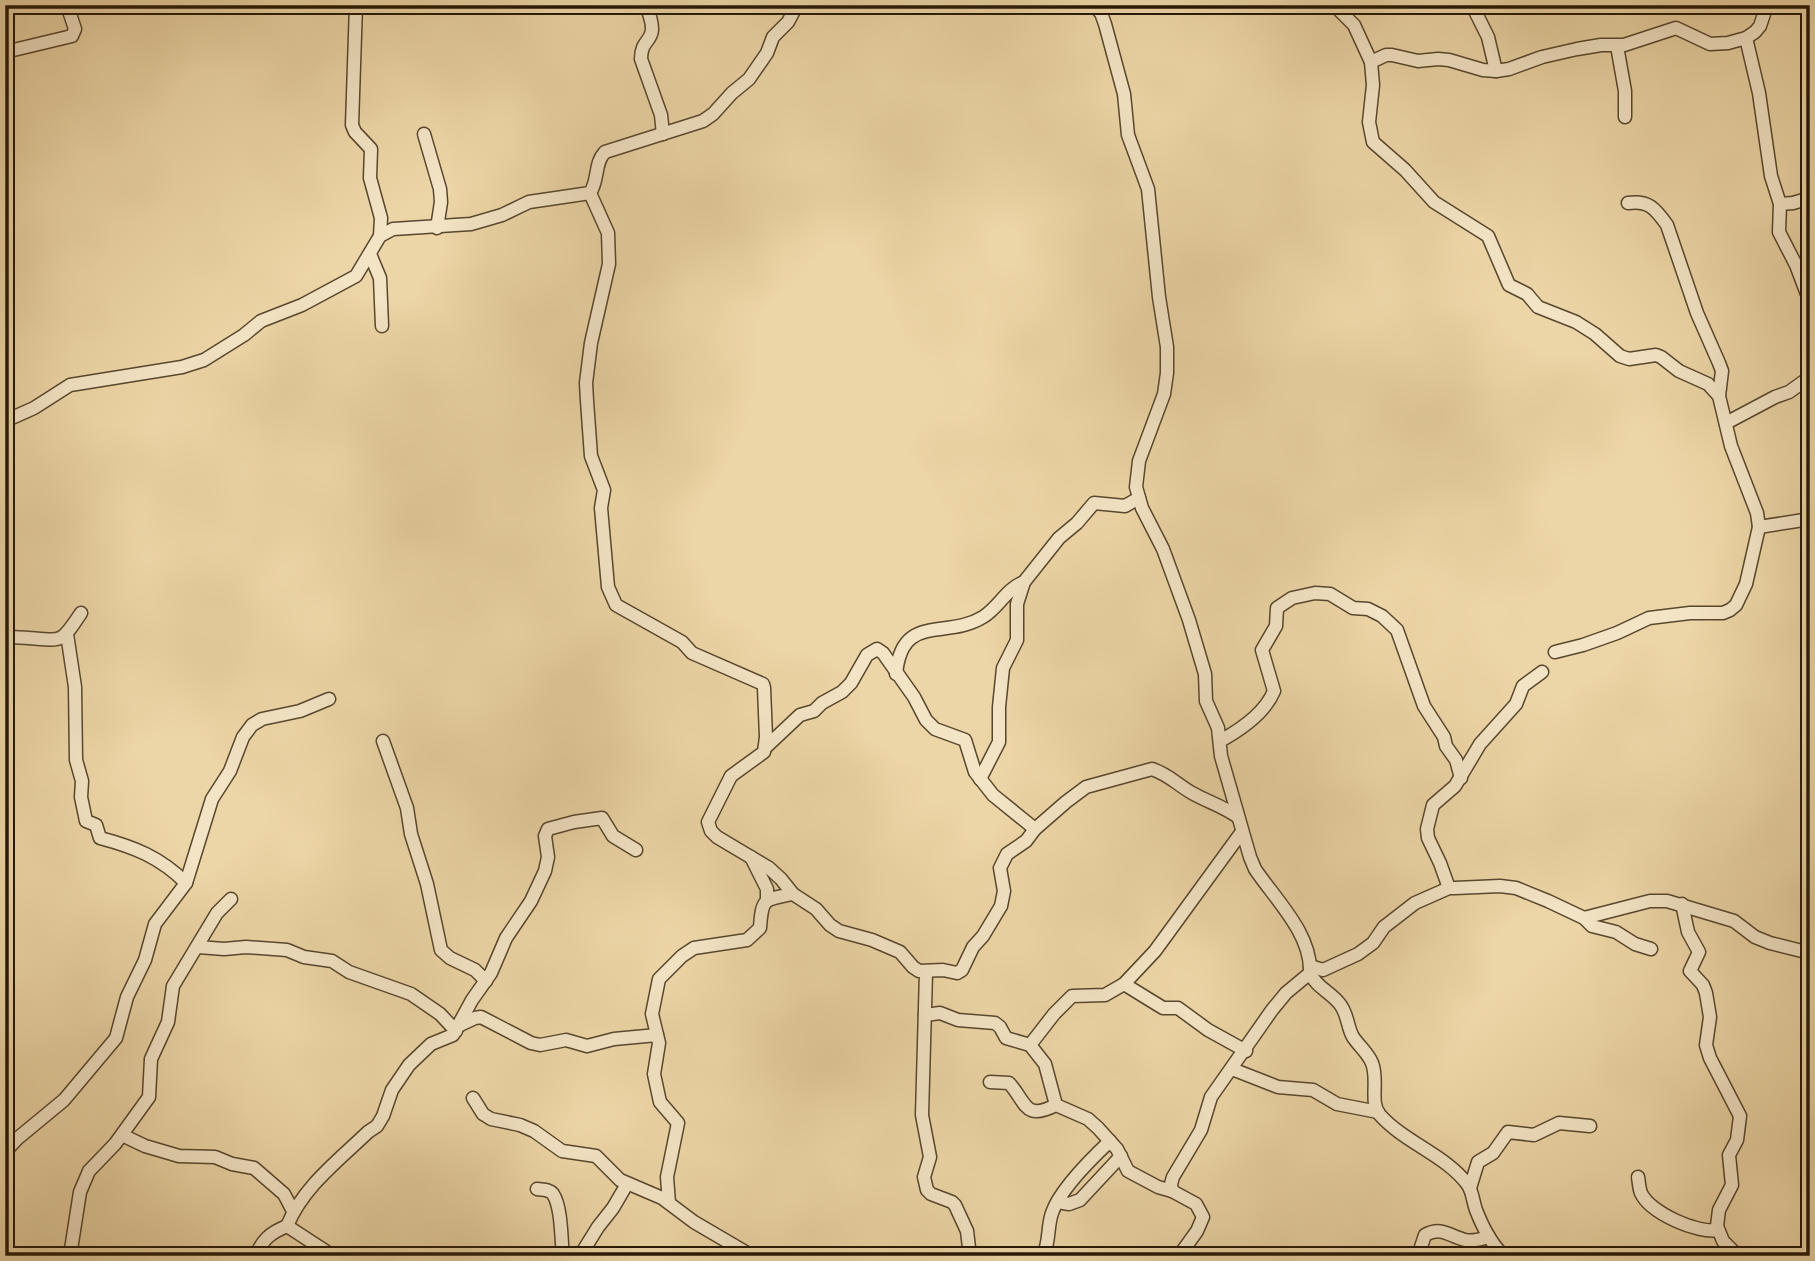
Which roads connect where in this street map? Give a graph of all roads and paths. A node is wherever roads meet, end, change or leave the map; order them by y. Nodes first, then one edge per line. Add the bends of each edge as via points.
1 (67, 5) edge
2 (356, 5) edge
3 (646, 5) edge
4 (797, 5) edge
5 (1334, 5) edge
6 (1472, 5) edge
7 (1767, 5) edge
8 (1101, 8) edge
9 (1746, 38) junction
10 (1617, 46) junction
11 (5, 52) edge
12 (1371, 62) junction
13 (1496, 71) junction
14 (1625, 117) dead end
15 (424, 134) dead end
16 (663, 135) junction
17 (590, 192) junction
18 (1810, 198) edge
19 (1628, 202) dead end
20 (1780, 204) junction
21 (437, 228) junction
22 (380, 236) junction
23 (370, 254) junction
24 (1810, 302) edge
25 (383, 326) dead end
26 (1810, 377) edge
27 (1719, 396) junction
28 (5, 421) edge
29 (1726, 422) junction
30 (1139, 498) junction
31 (1810, 519) edge
32 (1759, 527) junction
33 (1024, 582) junction
34 (81, 613) dead end
35 (67, 634) junction
36 (5, 636) edge
37 (1555, 652) dead end
38 (1542, 673) dead end
39 (896, 674) junction
40 (329, 699) dead end
41 (383, 741) dead end
42 (1220, 741) junction
43 (766, 747) junction
44 (1461, 778) junction
45 (980, 779) junction
46 (1238, 817) junction
47 (1035, 829) junction
48 (1241, 833) junction
49 (636, 850) dead end
50 (751, 857) junction
51 (186, 883) junction
52 (1449, 888) junction
53 (793, 894) junction
54 (231, 899) dead end
55 (767, 901) junction
56 (1682, 904) junction
57 (1584, 918) junction
58 (198, 947) junction
59 (1651, 949) dead end
60 (1810, 953) edge
61 (1310, 970) junction
62 (926, 972) junction
63 (486, 981) junction
64 (1124, 984) junction
65 (925, 1015) junction
66 (458, 1028) junction
67 (657, 1035) junction
68 (1030, 1045) junction
69 (1246, 1051) junction
70 (1232, 1069) junction
71 (990, 1082) dead end
72 (473, 1098) dead end
73 (1056, 1105) junction
74 (1378, 1112) junction
75 (1590, 1126) dead end
76 (122, 1135) junction
77 (1110, 1141) junction
78 (5, 1152) edge
79 (1121, 1156) junction
80 (1638, 1177) dead end
81 (627, 1184) junction
82 (1470, 1188) junction
83 (537, 1189) dead end
84 (1172, 1191) junction
85 (1058, 1202) junction
86 (669, 1203) junction
87 (293, 1211) junction
88 (287, 1226) junction
89 (1718, 1230) junction
90 (1489, 1237) junction
91 (1503, 1255) edge
92 (71, 1256) edge
93 (256, 1256) edge
94 (333, 1256) edge
95 (563, 1256) edge
96 (580, 1256) edge
97 (752, 1256) edge
98 (970, 1256) edge
99 (1043, 1256) edge
100 (1179, 1256) edge
101 (1418, 1256) edge
102 (1738, 1256) edge

1 - 11 street via 75,29 72,36
2 - 22 street via 352,125 372,149 370,178 381,218
3 - 16 street via 654,29 641,59 661,115
4 - 16 street via 756,70 713,114
5 - 12 street via 1354,25
6 - 13 street via 1488,37
7 - 9 street via 1760,26
8 - 30 street via 1124,94 1128,135 1148,189 1167,347 1164,394 1139,461
9 - 10 street via 1710,44 1670,28
9 - 20 street
10 - 13 street via 1577,49
10 - 14 street
12 - 13 street via 1392,55 1418,61 1449,60
12 - 27 street via 1373,142 1434,202 1488,236 1509,285 1527,294 1538,307 1595,334 1620,356 1661,357 1708,384
15 - 21 street via 440,189
16 - 17 street via 605,152
17 - 21 street via 528,202 482,221
17 - 43 street via 609,242 608,278 586,383 590,447 604,490 603,541 611,596 616,605 682,642 692,653 763,684
18 - 20 street
19 - 27 street via 1641,201 1667,225 1719,363
20 - 24 street via 1779,232
21 - 22 street via 398,228
22 - 23 street
23 - 25 street via 380,278
23 - 28 street via 362,270 347,282 261,321 204,359 182,367 70,385
26 - 29 street
27 - 29 street
29 - 32 street
30 - 33 street via 1125,506 1094,503
30 - 42 street via 1189,620 1205,674 1206,701
31 - 32 street
32 - 37 street via 1746,584 1730,610 1649,618 1583,646
33 - 39 street via 973,623 932,629 905,642
33 - 45 street via 1017,604 1017,640 1003,668 999,742
34 - 35 street
35 - 36 street via 47,641
35 - 51 street via 75,687 76,760 86,821 96,825 100,838 138,849
38 - 44 street via 1523,686 1516,704 1480,744
39 - 43 street via 881,651 869,652 846,688 814,711 800,715
39 - 45 street via 935,729 965,740
40 - 51 street via 262,719 243,737 230,771 212,799
41 - 63 street via 407,808 441,950
42 - 44 street via 1265,707 1274,691 1262,650 1276,626 1277,608 1292,597 1330,594 1353,608 1375,611 1397,630 1424,706 1456,760
42 - 46 street
43 - 50 street via 760,757 731,776 708,822 716,837
44 - 52 street via 1433,805 1427,829
45 - 47 street
46 - 47 street via 1149,768 1086,787
46 - 48 street
47 - 62 street via 1004,858 1001,906 962,970
48 - 61 street via 1255,869 1301,936
48 - 64 street via 1155,951
49 - 63 street via 613,836 602,818 548,829 548,857 539,886
50 - 53 street via 781,878
50 - 55 street via 767,889
51 - 78 street via 155,924 116,1038 64,1100
52 - 57 street via 1516,888
52 - 61 street via 1400,914 1358,954 1323,970
53 - 55 street
53 - 62 street via 839,931 900,952 913,967
54 - 58 street via 223,904
55 - 67 street via 760,928 747,940 694,948 663,972 652,1014
56 - 57 street via 1650,901
56 - 60 street via 1734,921 1770,943
56 - 89 street via 1688,932 1699,952 1690,971 1706,993 1710,1017 1706,1045 1740,1116 1737,1140 1729,1155 1732,1185 1719,1210
57 - 59 street via 1592,926
58 - 66 street via 287,950 332,961 349,972 411,994
58 - 76 street via 173,986 168,1022 151,1059 149,1097
61 - 69 street via 1272,1010
61 - 74 street via 1313,981 1345,1011 1353,1037 1370,1059 1376,1073
62 - 65 street
63 - 66 street
64 - 68 street via 1105,995 1072,996
64 - 69 street via 1163,1008 1178,1007
65 - 68 street via 940,1013 958,1020 996,1023 1006,1038
65 - 98 street via 922,1115 930,1157 924,1170 925,1184 931,1194 955,1205 967,1231
66 - 67 street via 481,1017 540,1045 566,1040 587,1046
66 - 87 street via 449,1039 431,1044 417,1055 398,1078 377,1126 317,1181
67 - 86 street via 654,1074 658,1094 678,1123 667,1177
68 - 73 street via 1045,1064
69 - 70 street
70 - 74 street via 1278,1087 1313,1090 1337,1104
70 - 84 street via 1212,1097 1198,1138 1173,1177
71 - 73 street via 1009,1083 1023,1105 1036,1112
72 - 81 street via 491,1119 534,1130 562,1151 596,1156
73 - 77 street via 1088,1119
74 - 82 street
75 - 82 street via 1559,1123 1534,1135 1508,1132 1496,1150 1478,1162
76 - 87 street via 183,1157 215,1157 254,1168 284,1194
76 - 92 street via 84,1182
77 - 79 street
77 - 85 street
79 - 84 street via 1134,1176
79 - 85 street via 1080,1200
80 - 89 street via 1641,1194 1655,1209 1704,1232
81 - 86 street
81 - 96 street
82 - 90 street
83 - 95 street via 553,1195
84 - 100 street via 1196,1204 1203,1217
85 - 99 street
86 - 97 street
87 - 88 street
88 - 93 street via 261,1242
88 - 94 street
89 - 102 street
90 - 91 street
90 - 101 street via 1469,1241 1434,1231 1425,1236

